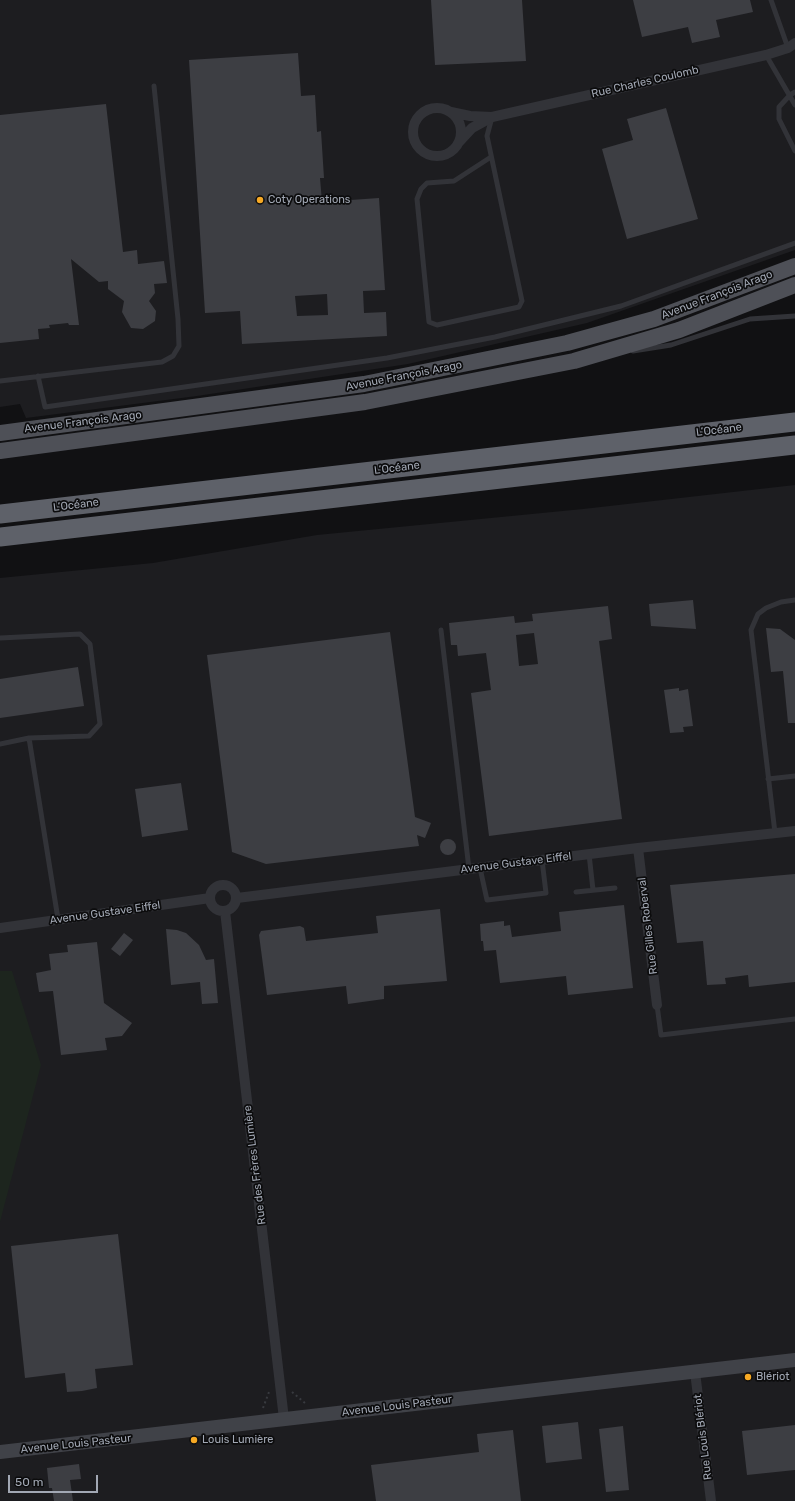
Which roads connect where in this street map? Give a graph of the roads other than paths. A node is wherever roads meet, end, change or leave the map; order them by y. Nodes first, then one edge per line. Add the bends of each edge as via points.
1 (771, 0) edge
2 (791, 45) edge
3 (766, 55) junction
4 (154, 86) dead end
5 (792, 93) edge
6 (795, 105) edge
7 (451, 112) junction
8 (492, 117) junction
9 (459, 142) junction
10 (795, 151) edge
11 (491, 157) junction
12 (795, 243) edge
13 (795, 266) edge
14 (795, 285) edge
15 (795, 316) edge
16 (574, 361) junction
17 (38, 376) junction
18 (0, 381) edge
19 (795, 422) edge
20 (0, 433) edge
21 (795, 445) edge
22 (0, 451) edge
23 (0, 514) edge
24 (0, 537) edge
25 (795, 600) edge
26 (441, 630) dead end
27 (0, 638) edge
28 (29, 738) junction
29 (0, 744) edge
30 (795, 776) edge
31 (768, 779) junction
32 (795, 831) edge
33 (775, 833) junction
34 (638, 848) junction
35 (589, 854) junction
36 (542, 860) junction
37 (480, 868) junction
38 (469, 869) junction
39 (615, 888) dead end
40 (593, 890) junction
41 (576, 892) dead end
42 (210, 898) junction
43 (236, 898) junction
44 (225, 911) junction
45 (58, 919) junction
46 (0, 928) edge
47 (657, 1005) joint
48 (795, 1019) edge
49 (795, 1360) edge
50 (695, 1372) junction
51 (284, 1419) junction
52 (0, 1452) edge
53 (711, 1501) edge

1 - 2 lane
2 - 3 street, Rue Charles Coulomb
3 - 5 lane
3 - 8 street, Rue Charles Coulomb
4 - 17 lane via 179,346 173,356 162,362
5 - 6 lane
5 - 10 lane via 779,107 779,119
7 - 8 street, Rue Charles Coulomb
7 - 9 street via 461,128
7 - 9 street, Rue Charles Coulomb via 434,108 427,110 416,121 413,135 420,149 430,155 447,154
8 - 9 street, Rue Charles Coulomb via 472,128
8 - 11 lane via 486,136
11 - 11 lane via 454,181 427,183 417,199 429,322 437,325 519,307 522,301
12 - 17 lane via 621,306 495,337 387,358 45,407
13 - 20 main road, Avenue François Arago via 654,318 567,343 364,384
14 - 16 main road, Avenue François Arago via 679,330
15 - 16 lane via 750,320 671,345
16 - 22 main road, Avenue François Arago via 365,402
17 - 18 lane
19 - 23 highway, L’Océane
21 - 24 highway, L’Océane
25 - 31 lane via 766,608 758,614 750,630
26 - 38 lane
27 - 28 lane via 80,634 90,644 100,724 90,736
28 - 29 lane
28 - 45 lane
30 - 31 lane
31 - 33 lane
32 - 33 street, Avenue Gustave Eiffel
33 - 34 street, Avenue Gustave Eiffel
34 - 35 street, Avenue Gustave Eiffel
34 - 47 street, Rue Gilles Roberval
35 - 36 street, Avenue Gustave Eiffel
35 - 40 lane
36 - 37 street, Avenue Gustave Eiffel
36 - 37 lane via 546,893 487,900
37 - 38 street, Avenue Gustave Eiffel
38 - 43 street, Avenue Gustave Eiffel
39 - 40 lane
40 - 41 lane
42 - 43 street via 216,887 222,885 234,890
42 - 44 street via 212,905 218,910
42 - 45 street, Avenue Gustave Eiffel
43 - 44 street via 231,909
44 - 51 street, Rue des Frères Lumière
45 - 46 street, Avenue Gustave Eiffel
47 - 48 lane via 661,1035
49 - 50 street, Avenue Louis Pasteur
50 - 51 street, Avenue Louis Pasteur
50 - 53 street, Rue Louis Blériot
51 - 52 street, Avenue Louis Pasteur

